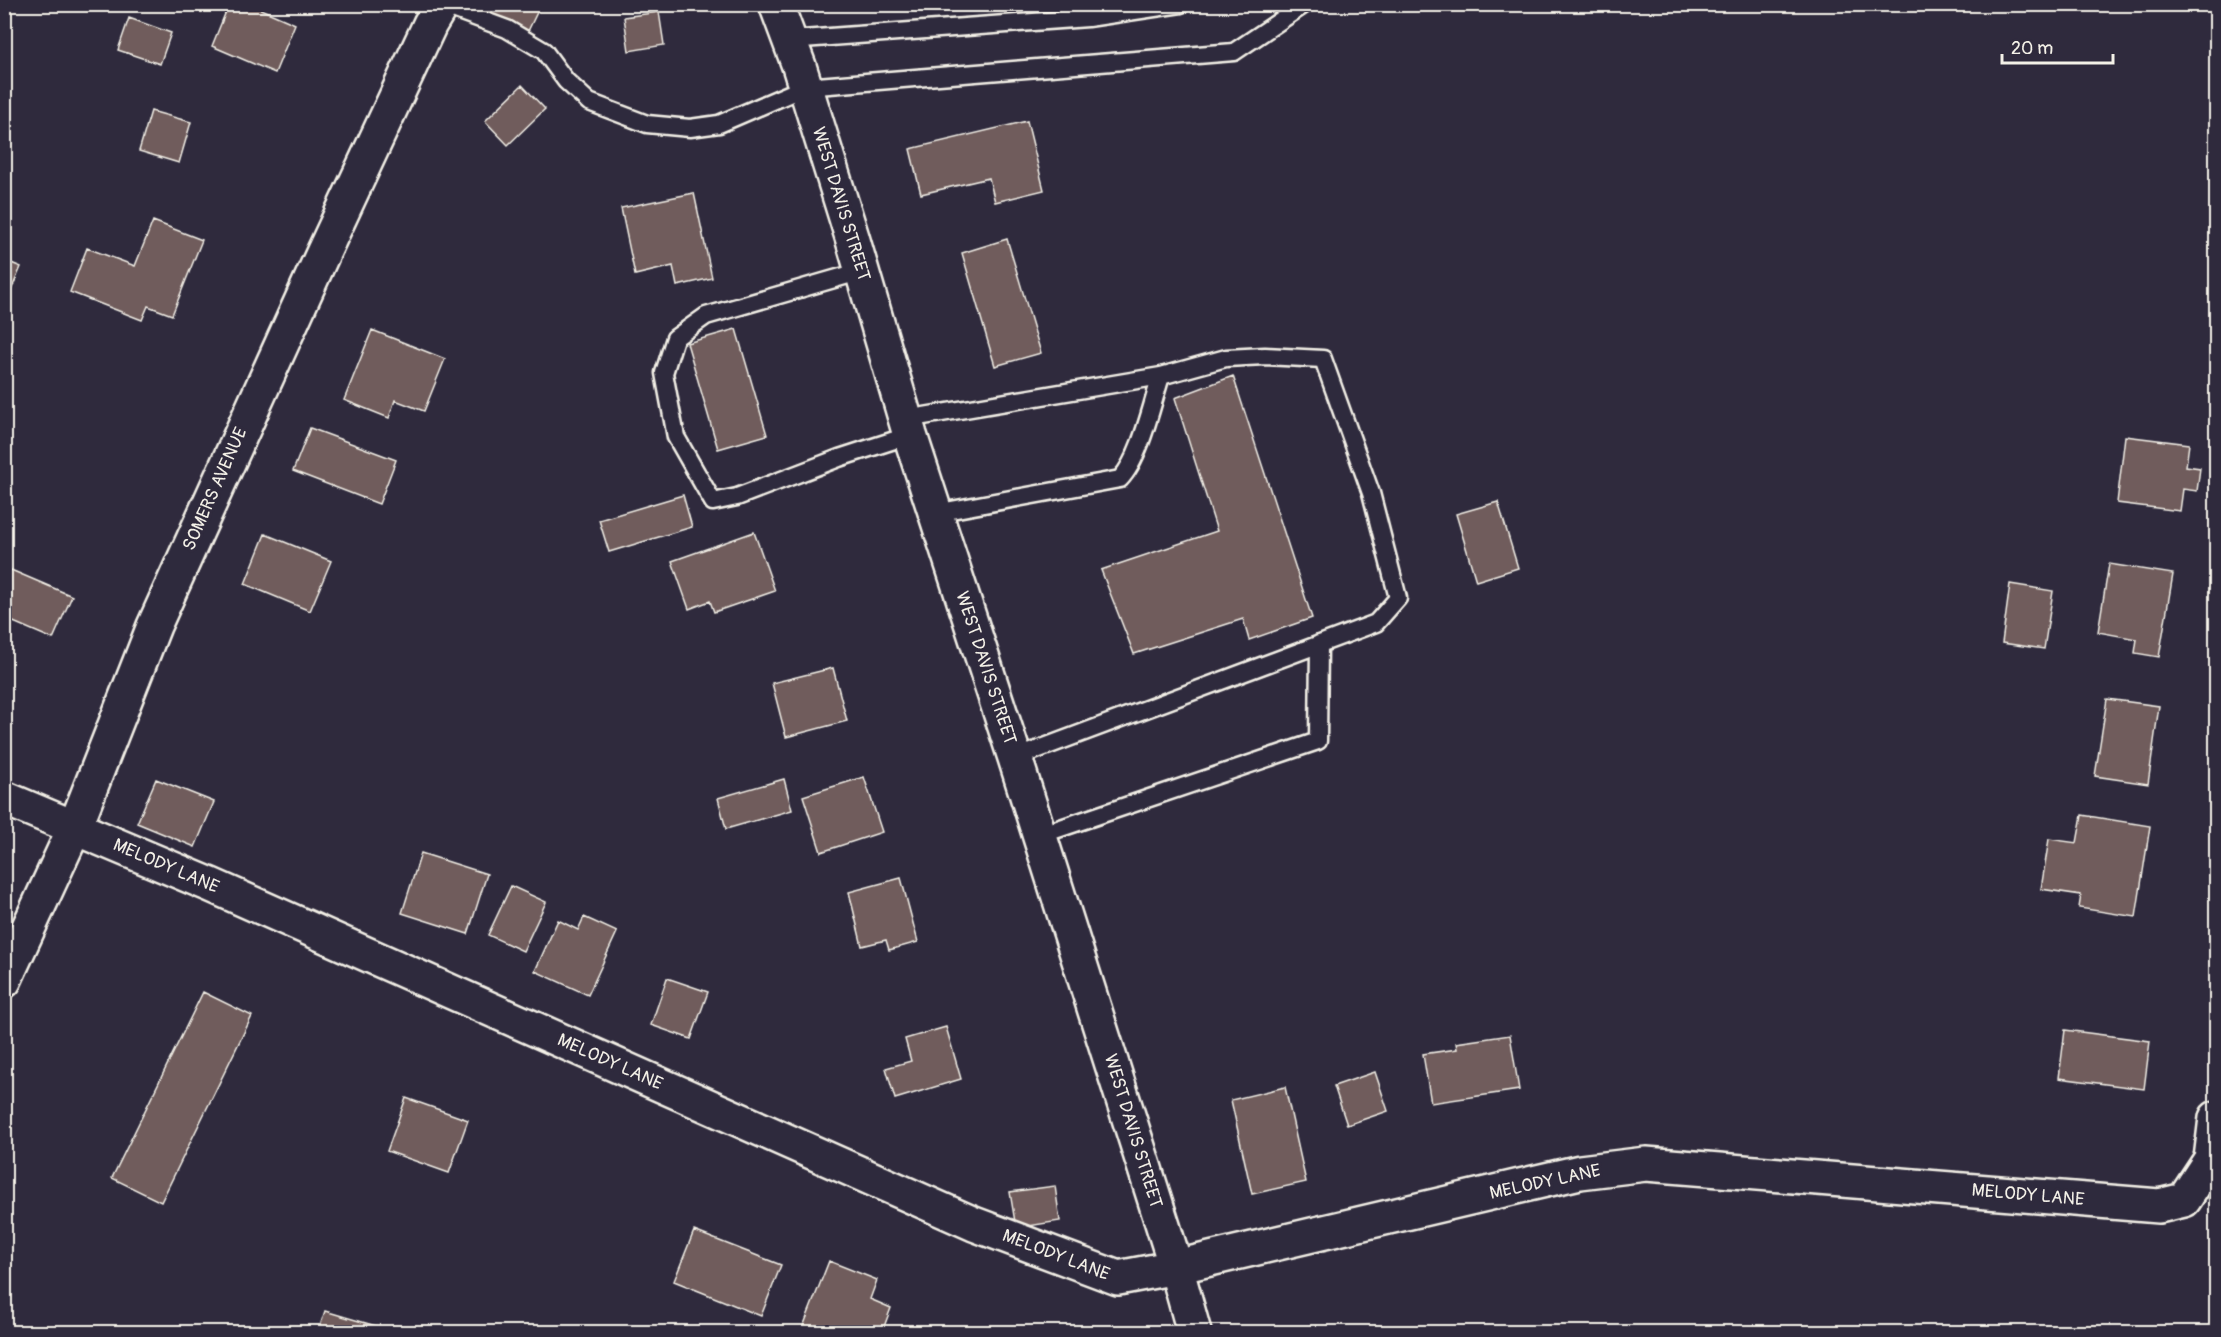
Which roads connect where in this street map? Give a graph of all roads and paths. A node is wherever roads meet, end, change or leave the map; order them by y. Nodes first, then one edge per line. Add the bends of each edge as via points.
1 (776, 4) edge
2 (1181, 4) edge
3 (1305, 4) edge
4 (442, 5) edge
5 (789, 40) junction
6 (805, 87) junction
7 (862, 271) junction
8 (1161, 376) junction
9 (908, 427) junction
10 (936, 513) junction
11 (1319, 644) junction
12 (1015, 758) junction
13 (4, 798) edge
14 (75, 827) junction
15 (1040, 835) junction
16 (4, 981) edge
17 (2217, 1118) edge
18 (1176, 1267) junction
19 (1194, 1332) edge

1 - 5 street, WEST DAVIS STREET
2 - 5 lane via 1088,18
3 - 6 lane via 1234,52
4 - 6 lane via 507,29 544,51 566,81 589,102 647,124 690,128 719,124
4 - 14 street, SOMERS AVENUE via 324,251 159,615
5 - 6 street, WEST DAVIS STREET
6 - 7 street, WEST DAVIS STREET
7 - 9 street, WEST DAVIS STREET
7 - 9 lane via 706,316 675,338 663,373 676,436 712,502 737,497 839,458
8 - 9 lane
8 - 10 lane via 1137,450 1128,471 1120,478
8 - 11 lane via 1226,358 1323,359 1371,494 1398,598 1376,623
9 - 10 street, WEST DAVIS STREET
10 - 12 street, WEST DAVIS STREET
11 - 12 lane
11 - 15 lane via 1318,741
12 - 15 street, WEST DAVIS STREET
13 - 14 street, MELODY LANE
14 - 16 street, SOMERS AVENUE
14 - 18 street, MELODY LANE via 974,1224 1118,1278
15 - 18 street, WEST DAVIS STREET
17 - 18 street, MELODY LANE via 2211,1158 2184,1200 2159,1206 1646,1164 1580,1172
18 - 19 street, WEST DAVIS STREET

